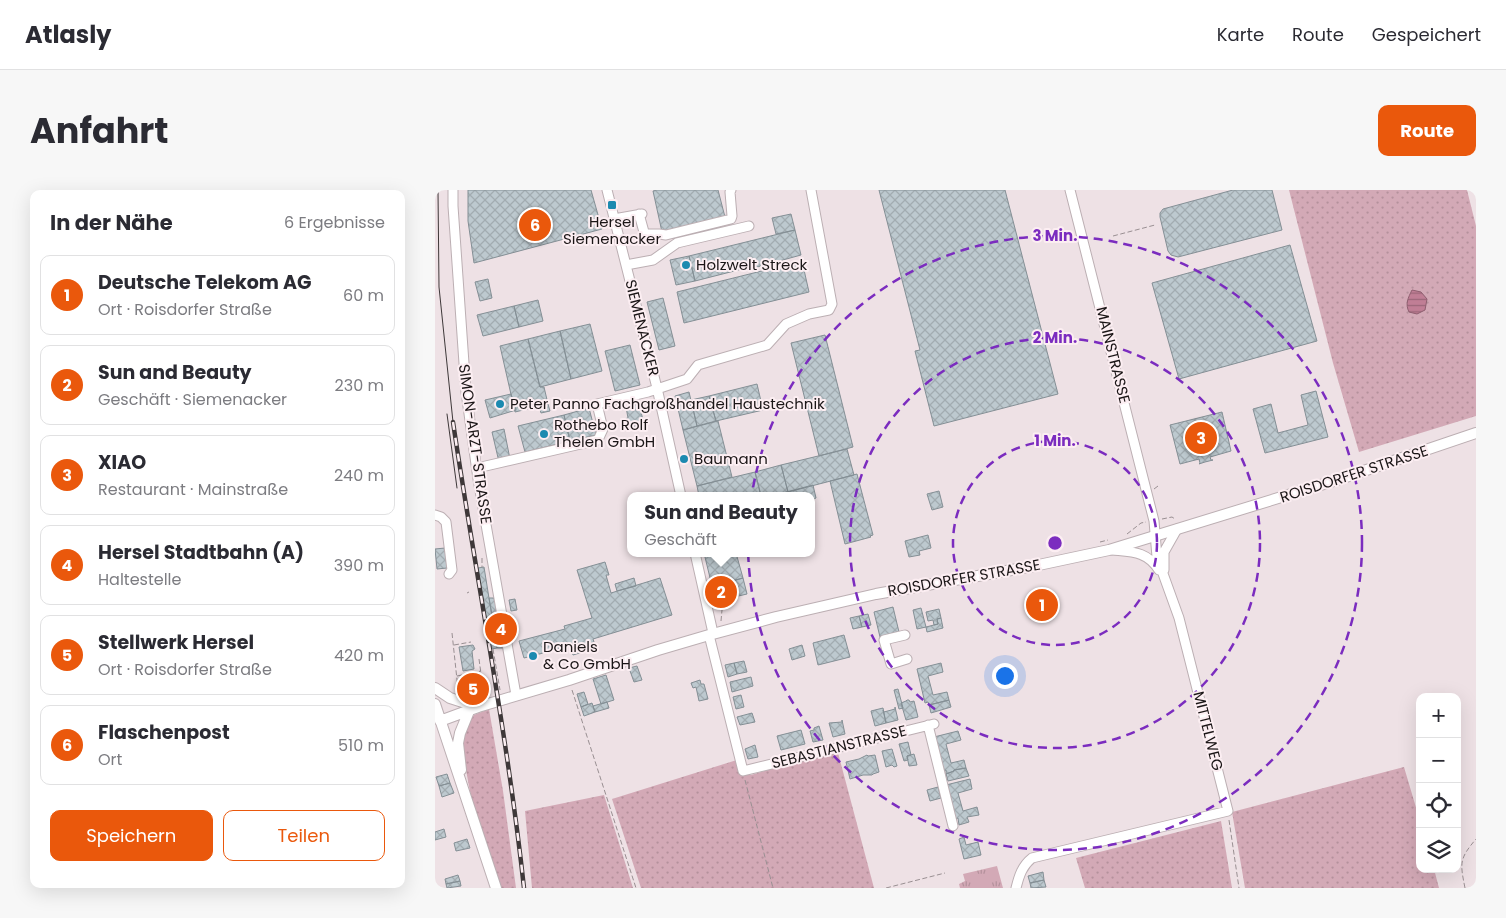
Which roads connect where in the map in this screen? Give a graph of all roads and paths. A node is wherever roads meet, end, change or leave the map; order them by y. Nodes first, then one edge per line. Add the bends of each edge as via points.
1 (453, 190) edge
2 (608, 190) edge
3 (731, 190) edge
4 (811, 190) edge
5 (1070, 190) edge
6 (1475, 190) edge
7 (1476, 195) edge
8 (614, 220) junction
9 (1155, 225) dead end
10 (749, 226) dead end
11 (1113, 236) dead end
12 (626, 265) junction
13 (657, 388) junction
14 (1476, 434) edge
15 (477, 468) junction
16 (680, 492) edge
17 (435, 515) edge
18 (1154, 521) joint
19 (1177, 529) junction
20 (1155, 536) junction
21 (1109, 550) junction
22 (696, 557) edge
23 (449, 574) dead end
24 (1164, 577) junction
25 (721, 610) dead end
26 (721, 624) dead end
27 (452, 633) dead end
28 (711, 634) junction
29 (905, 635) dead end
30 (471, 642) dead end
31 (453, 645) junction
32 (493, 649) dead end
33 (479, 659) dead end
34 (907, 659) dead end
35 (481, 671) junction
36 (457, 676) junction
37 (569, 680) junction
38 (435, 688) edge
39 (458, 690) dead end
40 (501, 691) dead end
41 (516, 695) junction
42 (484, 696) dead end
43 (435, 704) edge
44 (473, 709) junction
45 (437, 722) edge
46 (743, 771) junction
47 (463, 788) junction
48 (1228, 811) junction
49 (953, 826) dead end
50 (1476, 839) edge
51 (945, 873) dead end
52 (496, 888) edge
53 (635, 888) edge
54 (773, 888) edge
55 (886, 888) edge
56 (1016, 888) edge
57 (1239, 888) edge
58 (1465, 888) edge

1 - 15 street, SIMON-ARZT-STRASSE via 466,392
2 - 8 street, SIEMENACKER
3 - 8 street via 731,219 712,224 666,235 644,232 641,214
4 - 13 street via 833,304 829,310 786,324 767,346 698,365 687,379
5 - 18 street, MAINSTRASSE
6 - 7 path
8 - 12 street, SIEMENACKER
9 - 11 path
10 - 12 street via 677,243 653,260
12 - 13 street, SIEMENACKER
13 - 15 street via 597,404 603,429 598,440
13 - 16 street, SIEMENACKER
14 - 19 main road, ROISDORFER STRASSE
15 - 41 street, SIMON-ARZT-STRASSE
17 - 23 street via 446,522 453,570
18 - 20 street, MITTELWEG
19 - 20 main road, ROISDORFER STRASSE
19 - 24 street, MITTELWEG via 1164,552
20 - 21 main road, ROISDORFER STRASSE
20 - 24 street, MITTELWEG via 1157,557
21 - 24 street, MITTELWEG via 1143,555
21 - 28 main road, ROISDORFER STRASSE via 876,594
22 - 28 street
24 - 48 street, MITTELWEG via 1179,618
25 - 26 path
27 - 31 path
28 - 37 main road, ROISDORFER STRASSE
28 - 46 street
29 - 34 street via 885,640 891,664
30 - 31 path
31 - 36 path
32 - 40 path
33 - 35 path
35 - 36 path
35 - 42 path
36 - 39 path
37 - 41 main road, ROISDORFER STRASSE
37 - 53 path
38 - 44 main road
41 - 44 main road, ROISDORFER STRASSE
43 - 45 main road
44 - 45 main road, ROISDORFER STRASSE
44 - 47 main road via 459,732
45 - 47 main road
46 - 49 street, SEBASTIANSTRASSE via 931,724
46 - 54 path
47 - 52 main road
48 - 56 street via 1032,858 1020,873
48 - 57 path
50 - 58 path via 1466,851 1461,868
51 - 55 path

